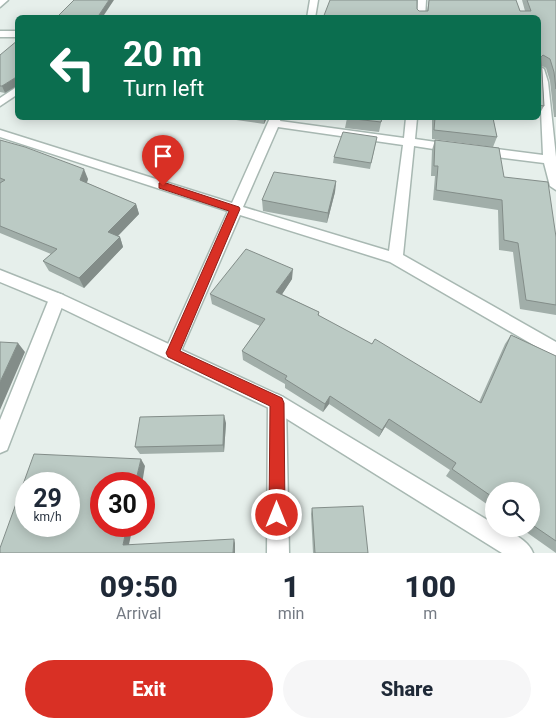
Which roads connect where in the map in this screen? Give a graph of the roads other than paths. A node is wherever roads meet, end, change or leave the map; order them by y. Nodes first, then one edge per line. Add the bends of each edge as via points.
1 (4, 0) edge
2 (314, 0) edge
3 (422, 0) edge
4 (0, 6) edge
5 (312, 15) edge
6 (421, 15) edge
7 (0, 34) edge
8 (15, 34) edge
9 (541, 82) edge
10 (556, 84) edge
11 (15, 91) edge
12 (0, 103) edge
13 (275, 120) edge
14 (412, 120) edge
15 (0, 133) edge
16 (409, 142) junction
17 (553, 160) edge
18 (556, 186) edge
19 (235, 209) junction
20 (395, 258) junction
21 (0, 276) edge
22 (58, 299) junction
23 (556, 351) edge
24 (172, 353) junction
25 (277, 403) junction
26 (0, 443) edge
27 (278, 553) edge
28 (522, 553) edge

1 - 4 street
2 - 5 street
3 - 6 street
7 - 8 street
9 - 10 street
9 - 17 street
11 - 12 street
13 - 16 street
13 - 19 street
14 - 16 street
15 - 19 street
16 - 17 street
16 - 20 street
17 - 18 street
19 - 20 street
19 - 24 street
20 - 23 street
21 - 22 street
22 - 24 street
22 - 26 street
24 - 25 street
25 - 27 street
25 - 28 street

